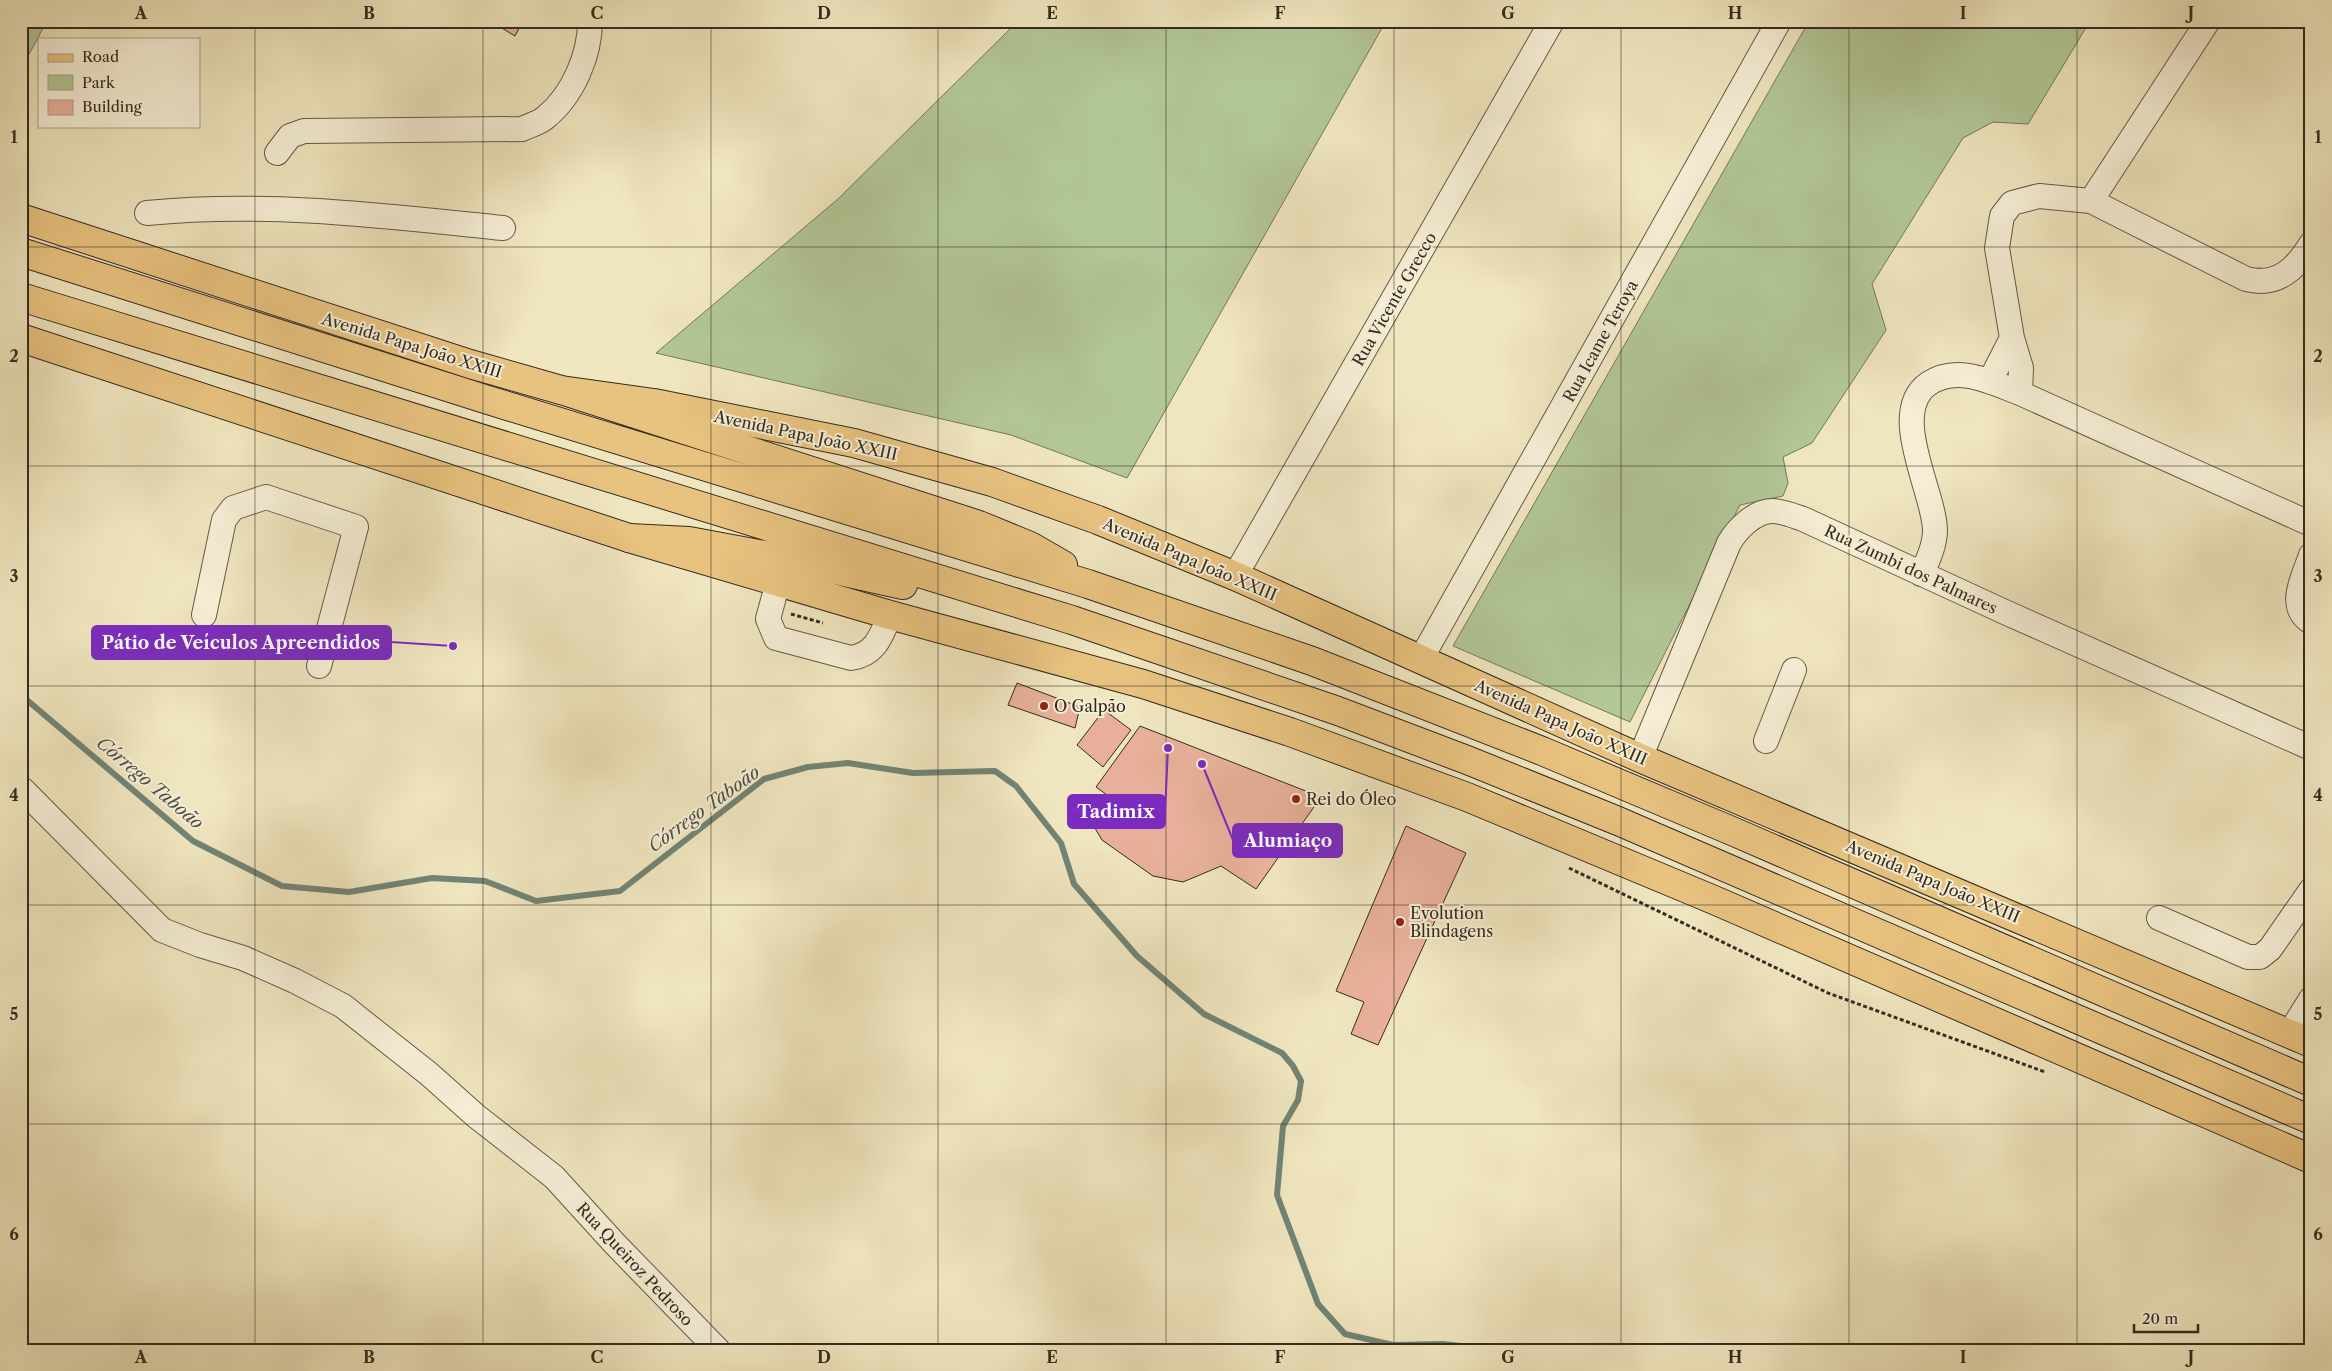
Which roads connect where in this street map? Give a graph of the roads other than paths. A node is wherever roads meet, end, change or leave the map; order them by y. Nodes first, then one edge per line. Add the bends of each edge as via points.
1 (590, 21) edge
2 (1552, 21) edge
3 (1779, 21) edge
4 (2208, 21) edge
5 (277, 153) dead end
6 (2092, 201) junction
7 (147, 213) dead end
8 (21, 218) edge
9 (503, 228) dead end
10 (2311, 244) edge
11 (21, 252) edge
12 (21, 298) edge
13 (2012, 338) junction
14 (22, 339) edge
15 (1990, 381) junction
16 (561, 390) junction
17 (2020, 393) junction
18 (2311, 524) edge
19 (629, 538) junction
20 (2311, 555) edge
21 (1922, 574) junction
22 (1235, 576) junction
23 (778, 582) junction
24 (1088, 584) junction
25 (204, 615) dead end
26 (890, 615) junction
27 (1072, 620) junction
28 (2311, 622) edge
29 (1420, 659) junction
30 (319, 666) dead end
31 (1794, 670) dead end
32 (1766, 741) dead end
33 (2311, 748) edge
34 (1640, 758) junction
35 (23, 790) dead end
36 (2311, 890) edge
37 (2159, 918) dead end
38 (2311, 999) edge
39 (2300, 1038) edge
40 (2303, 1078) edge
41 (2311, 1120) edge
42 (2311, 1159) edge
43 (718, 1350) edge

1 - 5 street via 584,61 562,102 545,119 522,129 304,132 290,136
2 - 22 street, Rua Vicente Grecco
3 - 29 street, Rua Icame Teroya
4 - 6 street
6 - 10 street via 2253,281 2279,278 2291,271
6 - 13 street via 2039,196 2024,198 2012,203 2002,216 1997,248
7 - 9 street via 186,209 288,210
8 - 16 main road, Avenida Papa João XXIII via 470,364
11 - 24 main road, Avenida Papa João XXIII
12 - 27 main road
13 - 15 street
13 - 17 street via 2021,368
14 - 19 main road
15 - 17 street
15 - 21 street via 1962,374 1948,376 1924,387 1915,400 1912,431 1935,531
16 - 22 main road, Avenida Papa João XXIII via 654,403 854,443 919,460 1098,520
16 - 24 main road via 979,525 1030,546
17 - 18 street
19 - 23 main road
19 - 27 main road via 689,541 871,577 972,604
20 - 28 street via 2296,600 2299,611
21 - 33 street, Rua Zumbi dos Palmares
21 - 34 street, Rua Zumbi dos Palmares via 1803,519 1772,510 1750,520 1729,543
22 - 29 main road, Avenida Papa João XXIII
23 - 26 main road
23 - 26 street via 768,619 776,638 851,658 864,656 880,638
24 - 40 main road, Avenida Papa João XXIII via 1312,661 1524,744
25 - 30 street via 224,520 233,508 266,497 356,527
26 - 42 main road via 1143,684 1290,732 1467,797 1714,900
27 - 41 main road via 1338,712 1618,821
29 - 34 main road, Avenida Papa João XXIII
31 - 32 street
34 - 39 main road, Avenida Papa João XXIII
35 - 43 street, Rua Queiroz Pedroso via 162,930 243,958 343,1006 554,1177
36 - 37 street via 2270,950 2260,957 2248,957
38 - 39 street

